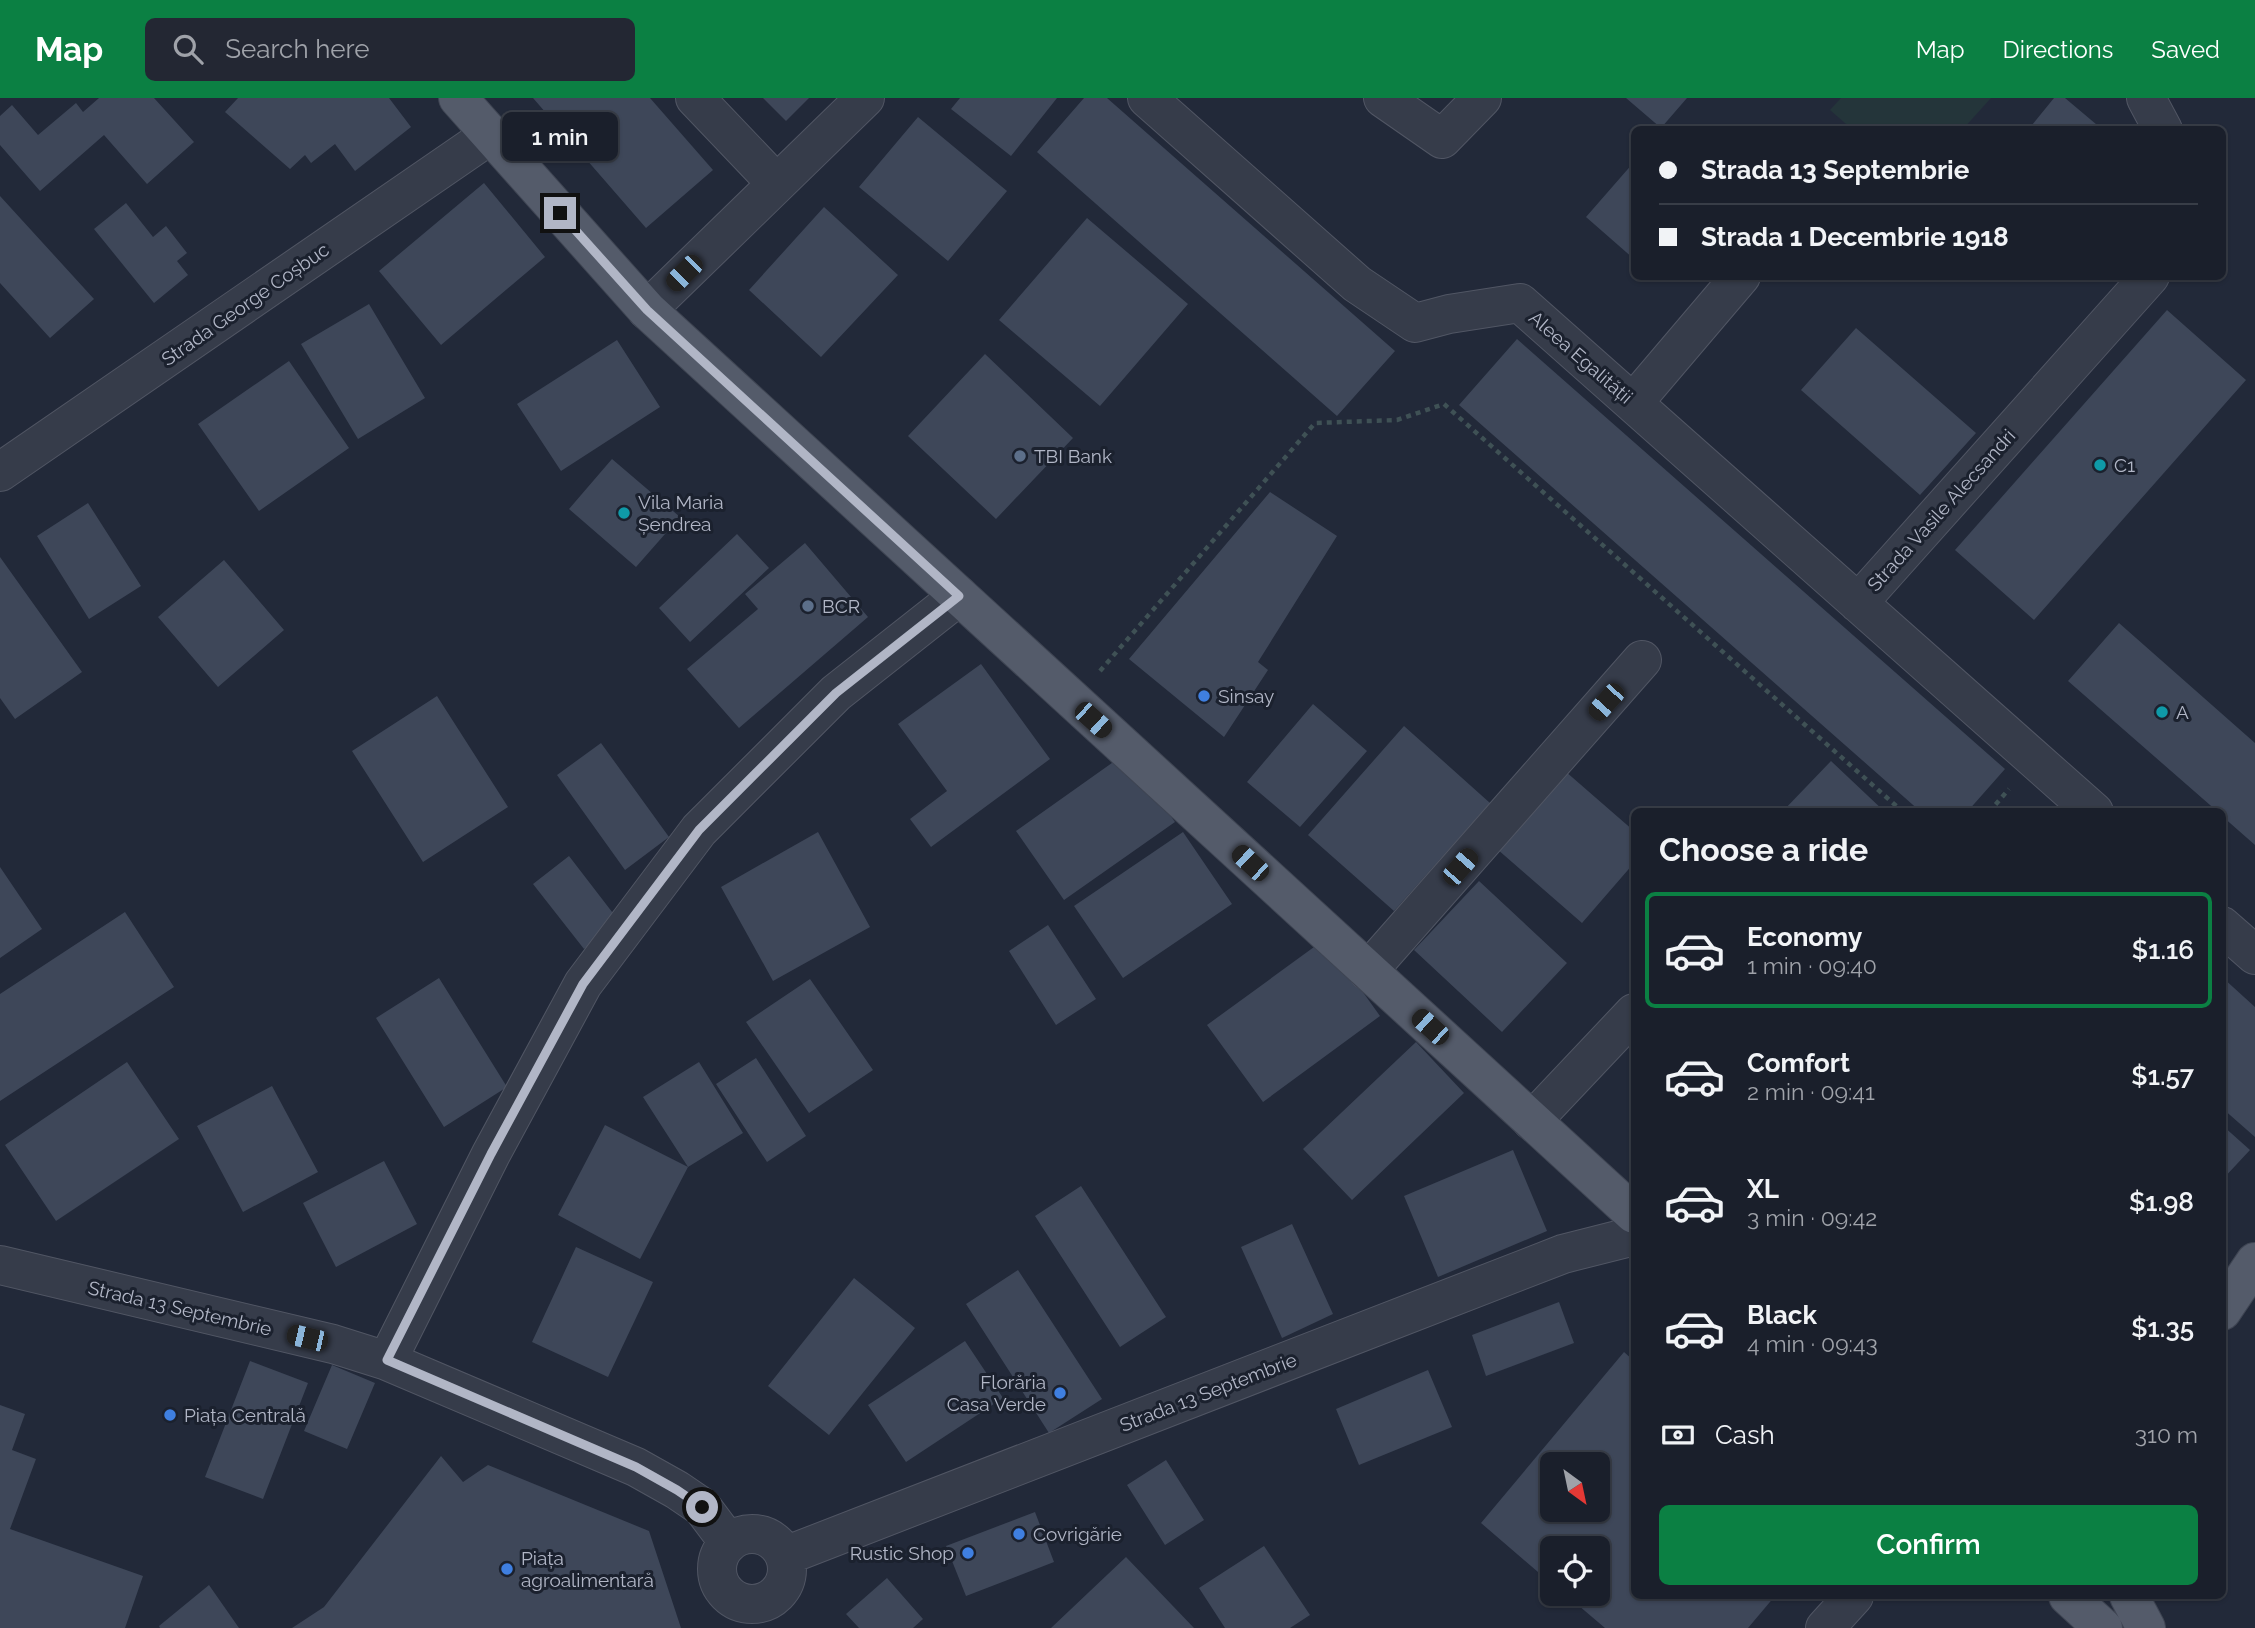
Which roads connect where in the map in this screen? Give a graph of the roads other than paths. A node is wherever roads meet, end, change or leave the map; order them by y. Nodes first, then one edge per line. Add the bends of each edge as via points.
1 (458, 98) edge
2 (695, 98) edge
3 (865, 98) edge
4 (1147, 98) edge
5 (1383, 98) edge
6 (1482, 98) edge
7 (2146, 98) edge
8 (2161, 126) edge
9 (490, 135) junction
10 (776, 183) junction
11 (1738, 280) edge
12 (2146, 280) edge
13 (647, 310) junction
14 (1633, 403) junction
15 (0, 472) edge
16 (959, 596) junction
17 (1858, 603) junction
18 (1643, 660) dead end
19 (2089, 808) edge
20 (2226, 930) edge
21 (2255, 955) edge
22 (1368, 971) junction
23 (1631, 1016) edge
24 (1532, 1121) junction
25 (1631, 1211) edge
26 (1631, 1237) edge
27 (2255, 1262) edge
28 (0, 1265) edge
29 (2226, 1305) edge
30 (387, 1360) junction
31 (729, 1543) junction
32 (785, 1556) junction
33 (1851, 1599) edge
34 (2071, 1599) edge
35 (2131, 1599) edge
36 (741, 1616) edge
37 (1825, 1628) edge
38 (2102, 1628) edge
39 (2146, 1628) edge

1 - 9 main road
2 - 10 street
3 - 10 street
4 - 14 street, Aleea Egalității via 1357,284 1415,323 1520,303
5 - 6 street via 1442,139
7 - 8 street
9 - 13 main road
9 - 15 street, Strada George Coșbuc
10 - 13 street
11 - 14 street
12 - 17 street, Strada Vasile Alecsandri
13 - 16 main road
14 - 17 street, Aleea Egalității
16 - 22 main road
16 - 30 street via 836,693 699,830 583,984
17 - 19 street, Strada Vasile Alecsandri
18 - 22 street
20 - 21 street
22 - 24 main road
23 - 24 street
24 - 25 main road
26 - 32 street, Strada 13 Septembrie via 1563,1254
27 - 29 main road
28 - 30 street, Strada 13 Septembrie
30 - 31 street, Strada 13 Septembrie via 636,1467 702,1507
31 - 32 street via 760,1534 779,1546
31 - 36 street via 719,1556 717,1572
32 - 36 street via 788,1567 780,1591
33 - 37 street
34 - 38 main road
35 - 39 main road

